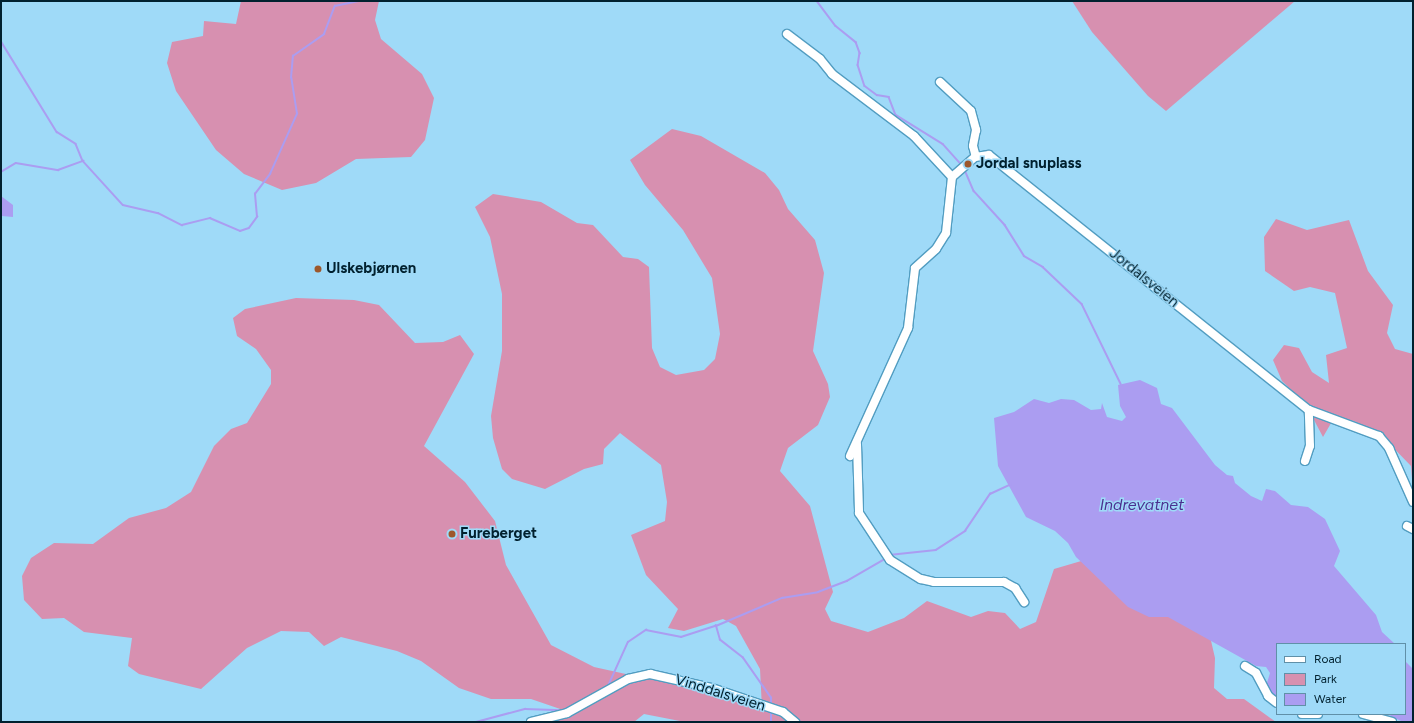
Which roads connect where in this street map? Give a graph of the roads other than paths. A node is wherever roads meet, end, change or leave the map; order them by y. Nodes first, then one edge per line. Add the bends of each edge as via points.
1 (787, 34) dead end
2 (940, 82) dead end
3 (976, 157) junction
4 (952, 177) junction
5 (1309, 410) junction
6 (857, 444) junction
7 (850, 456) dead end
8 (1305, 461) dead end
9 (1413, 502) edge
10 (1024, 602) dead end
11 (1245, 666) dead end
12 (1276, 702) edge
13 (1367, 715) edge
14 (531, 722) edge
15 (795, 722) edge
16 (1392, 722) edge

1 - 4 street via 820,59 832,74 914,136
2 - 3 street via 971,111 976,130 973,146
3 - 4 street
3 - 5 street, Jordalsveien via 993,157
4 - 6 street via 946,233 936,249 915,268 908,328
5 - 8 street via 1310,446
5 - 9 street, Jordalsveien via 1379,436 1389,448
6 - 7 street
6 - 10 street via 859,513 875,533 888,558 921,579 934,582 1004,582 1015,588
11 - 12 street via 1256,673 1268,696
13 - 16 street
14 - 15 street, Vinddalsveien via 585,706 628,679 643,675 712,688 792,717

